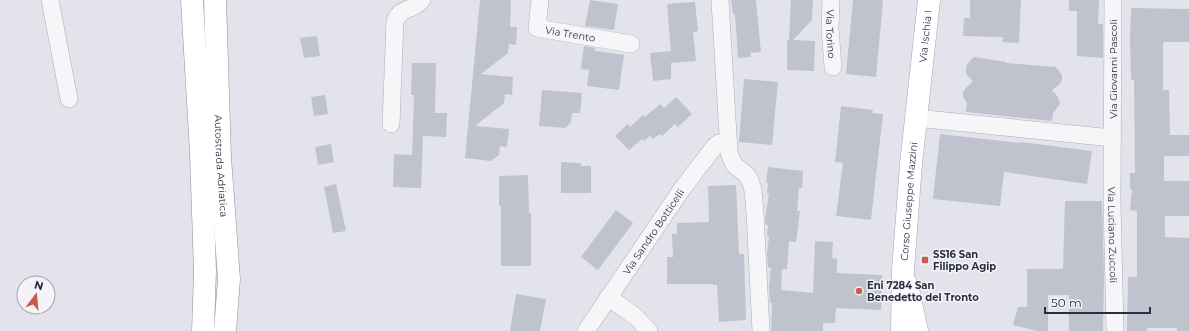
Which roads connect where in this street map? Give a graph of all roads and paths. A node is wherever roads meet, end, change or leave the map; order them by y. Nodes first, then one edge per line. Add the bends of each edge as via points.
1 (50, 0) edge
2 (192, 0) edge
3 (215, 0) edge
4 (540, 0) edge
5 (720, 0) edge
6 (831, 0) edge
7 (929, 0) edge
8 (1113, 0) edge
9 (417, 3) edge
10 (631, 44) dead end
11 (833, 68) dead end
12 (922, 72) joint
13 (70, 99) dead end
14 (916, 118) junction
15 (390, 124) dead end
16 (1112, 138) junction
17 (728, 142) junction
18 (903, 270) junction
19 (608, 297) junction
20 (203, 331) edge
21 (225, 331) edge
22 (586, 331) edge
23 (649, 331) edge
24 (761, 331) edge
25 (902, 331) edge
26 (917, 331) edge
27 (1115, 331) edge

1 - 13 street
2 - 20 main road, Autostrada Adriatica via 205,271
3 - 21 main road, Autostrada Adriatica via 220,157 229,279
4 - 10 street, Via Trento via 537,28
5 - 17 street
6 - 11 street, Via Torino via 830,36
7 - 12 main road, Via Ischia I
8 - 16 street, Via Giovanni Pascoli
9 - 15 street via 401,11 395,21
12 - 14 main road, Corso Giuseppe Mazzini
14 - 16 street
14 - 18 main road, Corso Giuseppe Mazzini
16 - 27 street, Via Luciano Zuccoli
17 - 19 street, Via Sandro Botticelli via 715,146 693,174
17 - 24 street via 728,152 734,165 746,174 753,190
18 - 25 main road, Corso Giuseppe Mazzini
18 - 26 main road
19 - 22 street, Via Sandro Botticelli
19 - 23 street via 636,317

